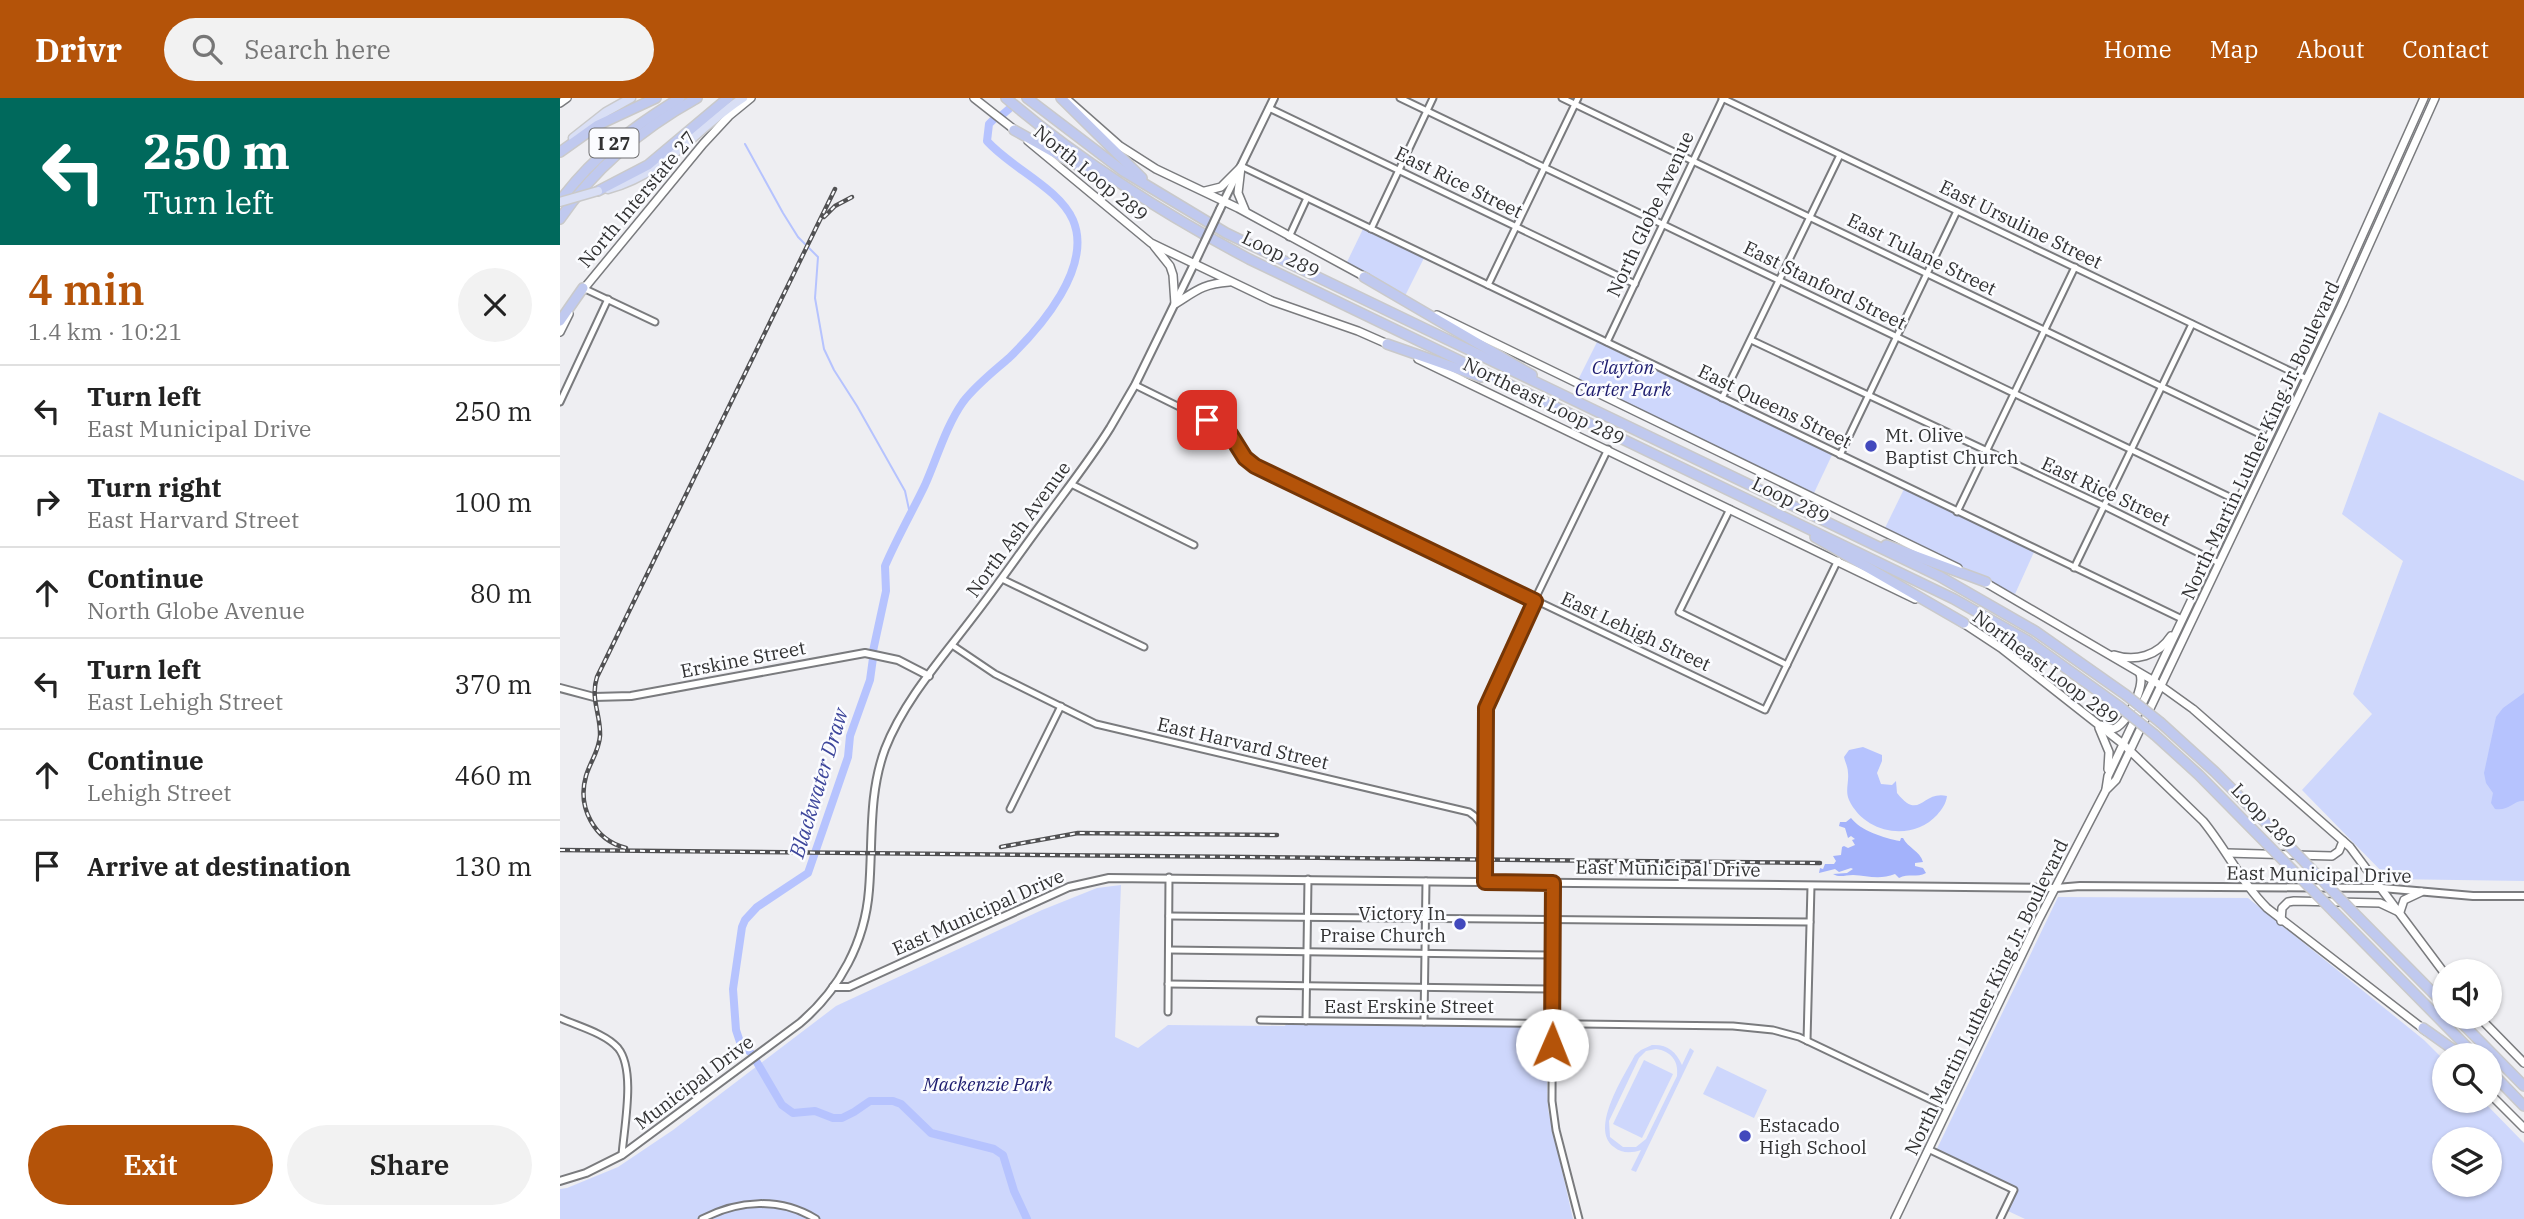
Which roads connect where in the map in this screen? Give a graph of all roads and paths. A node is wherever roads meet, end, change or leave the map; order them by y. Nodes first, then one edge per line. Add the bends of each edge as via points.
1 (567, 98) edge
2 (631, 98) edge
3 (656, 98) edge
4 (680, 98) edge
5 (697, 98) edge
6 (729, 98) edge
7 (743, 98) edge
8 (751, 98) edge
9 (974, 98) edge
10 (1006, 98) edge
11 (1027, 98) edge
12 (1061, 98) edge
13 (1066, 98) edge
14 (1274, 98) edge
15 (1400, 98) edge
16 (1433, 98) edge
17 (1562, 98) edge
18 (1722, 98) edge
19 (2424, 98) edge
20 (2435, 98) edge
21 (1576, 101) edge
22 (560, 103) edge
23 (1269, 108) junction
24 (1427, 111) junction
25 (1014, 130) junction
26 (2407, 135) junction
27 (2416, 140) junction
28 (560, 151) edge
29 (1840, 155) junction
30 (1693, 161) junction
31 (1241, 166) junction
32 (1544, 167) junction
33 (1399, 170) junction
34 (598, 191) junction
35 (1203, 191) junction
36 (1307, 198) junction
37 (560, 202) edge
38 (1222, 205) junction
39 (1957, 211) junction
40 (1247, 213) junction
41 (1167, 214) junction
42 (1192, 214) junction
43 (1810, 217) junction
44 (560, 219) edge
45 (1663, 224) junction
46 (1516, 227) junction
47 (1371, 229) junction
48 (1289, 237) junction
49 (1151, 243) junction
50 (1195, 262) junction
51 (2075, 268) junction
52 (1927, 274) junction
53 (1364, 277) junction
54 (1779, 280) junction
55 (1230, 281) junction
56 (1634, 284) junction
57 (1488, 285) junction
58 (583, 288) junction
59 (608, 299) junction
60 (1175, 304) junction
61 (560, 321) edge
62 (655, 322) dead end
63 (2192, 324) junction
64 (2045, 330) junction
65 (560, 332) edge
66 (1897, 337) junction
67 (1751, 340) junction
68 (1607, 342) junction
69 (1387, 344) junction
70 (2298, 375) junction
71 (2307, 379) junction
72 (1135, 385) junction
73 (2162, 387) junction
74 (2014, 393) junction
75 (1868, 396) junction
76 (1723, 398) junction
77 (560, 402) edge
78 (1614, 419) junction
79 (2268, 438) junction
80 (1626, 440) junction
81 (1608, 449) junction
82 (2132, 450) junction
83 (1986, 452) junction
84 (1840, 455) junction
85 (1071, 484) junction
86 (1763, 492) junction
87 (2238, 500) junction
88 (1762, 506) junction
89 (2104, 506) junction
90 (1730, 509) junction
91 (1957, 512) junction
92 (1194, 545) dead end
93 (2210, 558) junction
94 (1838, 560) junction
95 (2219, 564) junction
96 (2074, 568) junction
97 (1002, 579) junction
98 (1986, 582) junction
99 (1535, 601) junction
100 (2196, 610) junction
101 (2182, 619) junction
102 (1964, 623) junction
103 (952, 645) junction
104 (1144, 647) dead end
105 (2103, 651) junction
106 (1787, 665) junction
107 (2139, 673) junction
108 (929, 676) junction
109 (2154, 681) junction
110 (2162, 687) junction
111 (560, 688) edge
112 (1061, 706) junction
113 (2097, 724) junction
114 (2123, 744) junction
115 (2130, 752) junction
116 (2108, 776) junction
117 (2106, 790) junction
118 (1010, 809) dead end
119 (1485, 831) junction
120 (2343, 841) junction
121 (2226, 853) junction
122 (1170, 877) junction
123 (1308, 879) junction
124 (1426, 881) junction
125 (1485, 882) junction
126 (1553, 883) junction
127 (1811, 886) junction
128 (2056, 888) junction
129 (2247, 888) junction
130 (2382, 888) junction
131 (2421, 892) junction
132 (2524, 896) edge
133 (2400, 912) junction
134 (1169, 916) junction
135 (1307, 918) junction
136 (1426, 918) junction
137 (1552, 919) junction
138 (2281, 921) junction
139 (1810, 922) junction
140 (1169, 950) junction
141 (1307, 951) junction
142 (1425, 953) junction
143 (1552, 955) junction
144 (2434, 959) edge
145 (1168, 984) junction
146 (1307, 986) junction
147 (833, 987) junction
148 (1425, 987) junction
149 (1552, 989) junction
150 (2432, 992) edge
151 (1168, 1012) dead end
152 (560, 1018) edge
153 (1260, 1020) dead end
154 (1306, 1021) junction
155 (1424, 1022) junction
156 (1552, 1023) junction
157 (2423, 1028) junction
158 (2468, 1029) edge
159 (2491, 1029) edge
160 (1807, 1041) junction
161 (2439, 1043) edge
162 (2444, 1043) edge
163 (2463, 1043) edge
164 (2524, 1063) edge
165 (2502, 1083) edge
166 (2524, 1086) edge
167 (2502, 1091) edge
168 (2524, 1105) edge
169 (2502, 1106) edge
170 (1948, 1108) junction
171 (2524, 1112) edge
172 (2524, 1128) edge
173 (1928, 1149) junction
174 (622, 1155) junction
175 (560, 1181) edge
176 (702, 1219) edge
177 (816, 1219) edge
178 (1578, 1219) edge
179 (1895, 1219) edge
180 (2000, 1219) edge

1 - 22 main road
2 - 28 main road via 606,112
3 - 28 highway via 598,125
4 - 37 highway, I 27 via 613,144
5 - 44 highway, I 27 via 631,141 598,172
6 - 34 highway via 656,160
7 - 34 main road via 651,172
8 - 58 main road, North Interstate 27 via 703,144
9 - 25 main road, North Loop 289
10 - 41 highway, Loop 289 via 1086,162
11 - 42 highway, Loop 289 via 1116,166
12 - 42 highway via 1139,176
13 - 35 main road, North Loop 289 via 1136,157
14 - 23 street, North Ash Avenue
15 - 24 street, East Stanford Street
16 - 24 street
17 - 21 street, East Tulane Street
18 - 29 street, East Ursuline Street
18 - 30 street, North Globe Avenue
19 - 26 main road, North Martin Luther King Jr. Boulevard
20 - 27 main road, North Martin Luther King Jr. Boulevard
21 - 30 street, East Tulane Street
21 - 32 street
23 - 31 street, North Ash Avenue
23 - 33 street, East Rice Street
24 - 32 street, East Stanford Street
24 - 33 street
25 - 41 highway
25 - 49 main road, North Loop 289
26 - 27 main road
26 - 70 main road, North Martin Luther King Jr. Boulevard
27 - 71 main road, North Martin Luther King Jr. Boulevard
29 - 39 street, East Ursuline Street
29 - 43 street
30 - 43 street, East Tulane Street
30 - 45 street, North Globe Avenue
31 - 35 main road via 1221,187
31 - 36 street, East Queens Street
31 - 38 street, North Ash Avenue
31 - 40 main road via 1238,193
32 - 45 street, East Stanford Street
32 - 46 street
33 - 46 street, East Rice Street
33 - 47 street
34 - 37 main road, bridge
35 - 38 main road, North Loop 289
36 - 47 street, East Queens Street
36 - 48 street
38 - 40 main road, Northeast Loop 289
38 - 50 street, North Ash Avenue, bridge
39 - 51 street, East Ursuline Street
39 - 52 street
40 - 48 main road, Northeast Loop 289
41 - 80 highway, Loop 289 via 1249,259
42 - 78 highway, Loop 289
43 - 52 street, East Tulane Street
43 - 54 street
45 - 54 street, East Stanford Street
45 - 56 street, North Globe Avenue
46 - 56 street, East Rice Street
46 - 57 street
47 - 57 street, East Queens Street
48 - 53 main road, Northeast Loop 289
49 - 50 main road, North Loop 289
49 - 60 main road via 1170,266
50 - 55 main road, Northeast Loop 289
50 - 60 street, North Ash Avenue
51 - 63 street, East Ursuline Street
51 - 64 street
52 - 64 street, East Tulane Street
52 - 66 street
53 - 78 highway
53 - 98 main road, Northeast Loop 289
54 - 66 street, East Stanford Street
54 - 67 street
55 - 60 main road via 1196,288
55 - 69 main road, Northeast Loop 289
56 - 68 street, North Globe Avenue
57 - 68 street, East Queens Street
58 - 59 street
58 - 61 highway
58 - 65 main road, North Interstate 27
59 - 62 street
59 - 77 street
60 - 72 street, North Ash Avenue
63 - 70 street, East Ursuline Street
63 - 73 street
64 - 73 street, East Tulane Street
64 - 74 street
66 - 74 street, East Stanford Street
66 - 75 street
67 - 75 street, East Rice Street
67 - 76 street
68 - 76 street, East Queens Street
69 - 80 highway via 1458,367
69 - 81 main road, Northeast Loop 289
70 - 71 street, East Ursuline Street
70 - 79 main road, North Martin Luther King Jr. Boulevard
71 - 95 main road, North Martin Luther King Jr. Boulevard
72 - 85 street, North Ash Avenue
72 - 99 street, East Lehigh Street via 1224,429 1245,458 1267,472
73 - 79 street, East Tulane Street
73 - 82 street
74 - 82 street, East Stanford Street
74 - 83 street
75 - 83 street, East Rice Street
75 - 84 street
76 - 84 street, East Queens Street
78 - 86 highway, Loop 289
79 - 87 main road, North Martin Luther King Jr. Boulevard
80 - 88 highway, Loop 289
81 - 90 main road, Northeast Loop 289
81 - 99 street
82 - 87 street, East Stanford Street
82 - 89 street
83 - 89 street, East Rice Street
83 - 91 street
84 - 91 street, East Queens Street
85 - 92 street
85 - 97 street, North Ash Avenue
86 - 98 highway
86 - 150 highway, Loop 289, bridge via 1975,595 2042,635 2126,695 2216,772
87 - 93 main road, North Martin Luther King Jr. Boulevard
88 - 102 highway
88 - 163 highway, Loop 289, bridge via 1971,608 2120,707 2199,775
89 - 93 street, East Rice Street
89 - 96 street
90 - 94 main road, Northeast Loop 289
90 - 106 street via 1679,612
91 - 96 street, East Queens Street
93 - 95 street, East Rice Street
93 - 101 main road, North Martin Luther King Jr. Boulevard
94 - 102 main road, Northeast Loop 289
94 - 106 street
95 - 100 main road, North Martin Luther King Jr. Boulevard
96 - 101 street, East Queens Street
97 - 103 street, North Ash Avenue
97 - 104 street
98 - 105 main road, Northeast Loop 289
99 - 106 street, East Lehigh Street via 1765,710
99 - 119 street via 1486,708
100 - 101 main road
100 - 110 main road, North Martin Luther King Jr. Boulevard
101 - 105 main road via 2167,642 2151,654 2127,657
101 - 109 main road, North Martin Luther King Jr. Boulevard
102 - 113 main road, Northeast Loop 289
103 - 108 street, North Ash Avenue
103 - 112 street, East Harvard Street via 995,674
105 - 107 main road, Northeast Loop 289
107 - 109 main road, Northeast Loop 289
107 - 113 main road via 2141,687 2123,724 2113,729
108 - 111 street, Erskine Street via 898,660 865,653 616,697
108 - 147 street, North Ash Avenue via 902,715 880,765 871,810 866,910 855,950
109 - 110 main road, Northeast Loop 289
109 - 114 main road, North Martin Luther King Jr. Boulevard
110 - 115 main road, North Martin Luther King Jr. Boulevard
110 - 120 main road, Northeast Loop 289
112 - 118 street
112 - 119 street, East Harvard Street via 1104,727 1463,809 1477,817
113 - 114 main road, Northeast Loop 289
113 - 116 main road via 2109,752
114 - 115 main road, Northeast Loop 289
114 - 116 main road, North Martin Luther King Jr. Boulevard
115 - 117 main road, North Martin Luther King Jr. Boulevard
115 - 121 main road, Northeast Loop 289 via 2203,821
116 - 117 main road, North Martin Luther King Jr. Boulevard
117 - 128 main road, North Martin Luther King Jr. Boulevard
119 - 125 street
120 - 121 main road via 2332,856
120 - 130 main road, Northeast Loop 289
121 - 129 main road, Northeast Loop 289
122 - 123 street, East Municipal Drive
122 - 134 street
122 - 147 street, East Municipal Drive via 1109,878 1069,887 849,987
123 - 124 street, East Municipal Drive
123 - 135 street
124 - 125 street, East Municipal Drive
124 - 136 street
125 - 126 street, East Municipal Drive
126 - 127 street, East Municipal Drive
126 - 137 street
127 - 128 street, East Municipal Drive
127 - 139 street
128 - 129 street, East Municipal Drive
128 - 170 main road, North Martin Luther King Jr. Boulevard
129 - 130 street, East Municipal Drive
129 - 138 main road, Northeast Loop 289
130 - 131 street, East Municipal Drive
130 - 133 main road, Northeast Loop 289
131 - 132 street, East Municipal Drive
131 - 133 main road via 2404,900
133 - 138 main road via 2380,903 2294,901 2282,908
133 - 144 main road, Northeast Loop 289
134 - 135 street
134 - 140 street
135 - 136 street
135 - 141 street
136 - 137 street
136 - 142 street
137 - 139 street
137 - 143 street
138 - 157 main road, Northeast Loop 289
139 - 160 street
140 - 141 street
140 - 145 street
141 - 142 street
141 - 146 street
142 - 143 street
142 - 148 street
143 - 149 street
145 - 146 street
145 - 151 street
146 - 148 street
146 - 154 street
147 - 174 street, Municipal Drive via 810,1014
148 - 149 street
148 - 155 street
149 - 156 street
152 - 174 street via 612,1043 627,1064
153 - 154 street, East Erskine Street
154 - 155 street, East Erskine Street
155 - 156 street, East Erskine Street
156 - 160 street, East Erskine Street via 1748,1026
156 - 178 street via 1553,1114
157 - 161 main road, Northeast Loop 289
157 - 162 highway
158 - 166 highway
159 - 164 main road
160 - 170 street, East Erskine Street
165 - 168 highway
167 - 171 highway
169 - 172 main road
170 - 173 main road, North Martin Luther King Jr. Boulevard
173 - 179 main road, North Martin Luther King Jr. Boulevard
173 - 180 street via 2014,1190
174 - 175 street, Municipal Drive
176 - 177 street via 749,1203 788,1207

